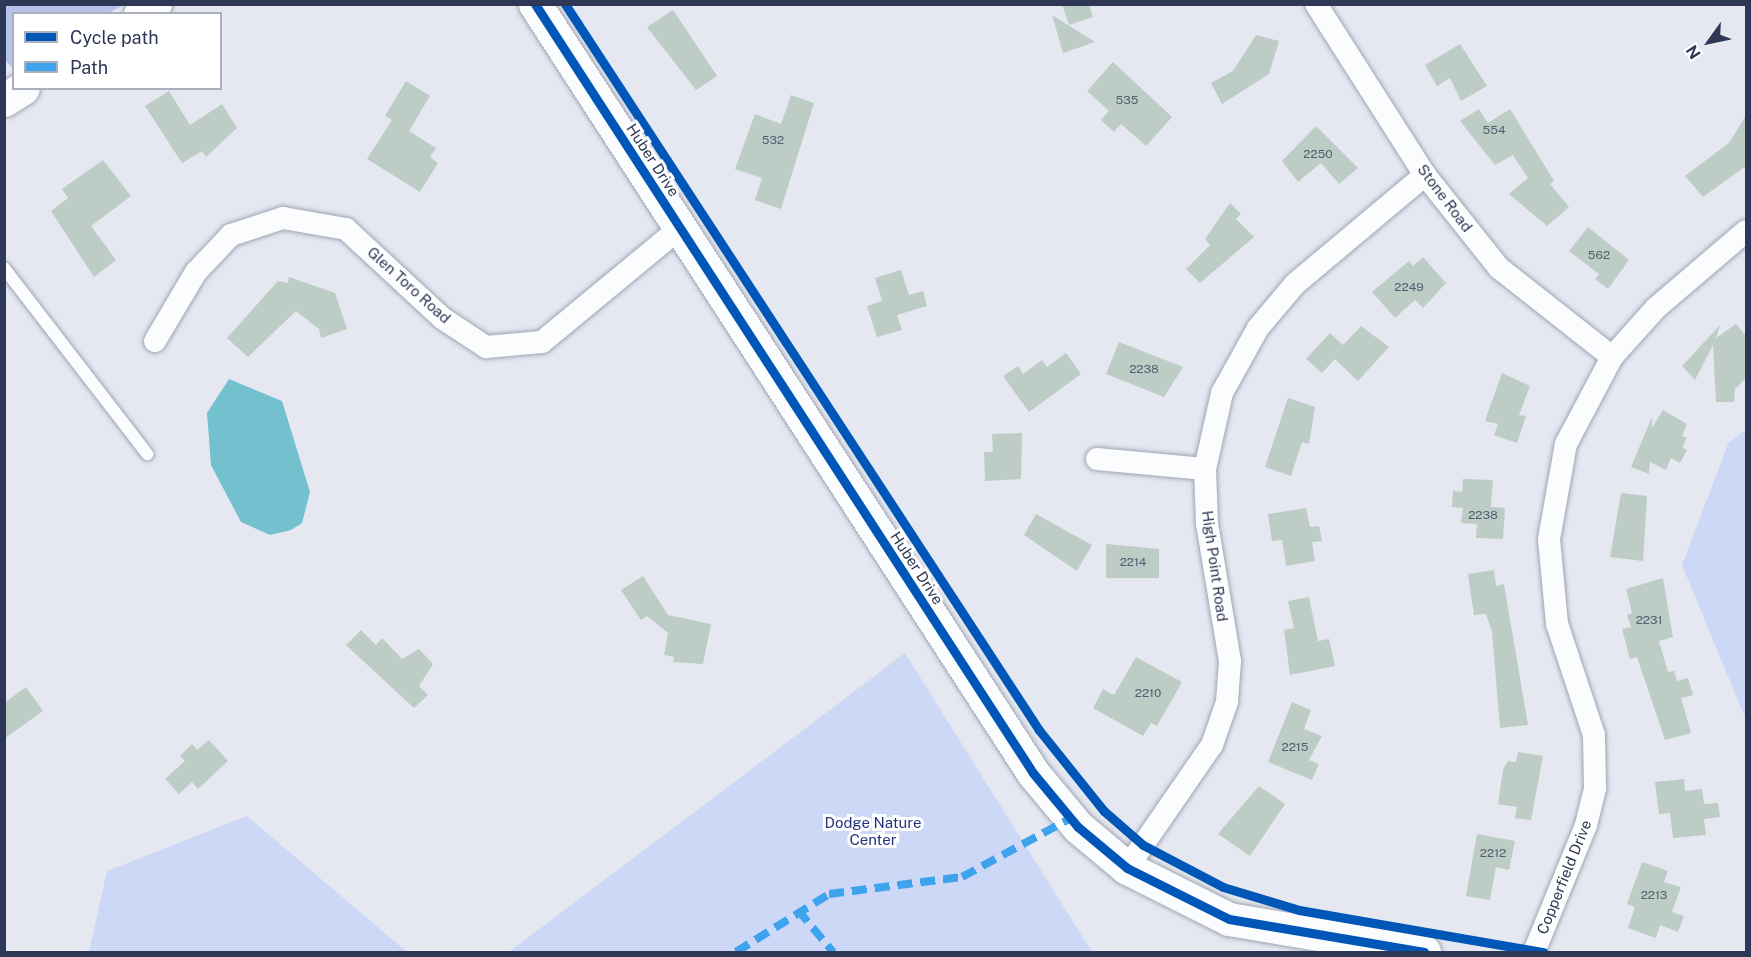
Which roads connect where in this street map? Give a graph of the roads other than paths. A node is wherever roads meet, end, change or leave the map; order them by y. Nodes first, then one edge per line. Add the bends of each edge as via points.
1 (534, 4) edge
2 (1316, 4) edge
3 (20, 90) edge
4 (4, 100) edge
5 (1425, 175) junction
6 (680, 228) junction
7 (1746, 231) edge
8 (4, 268) edge
9 (155, 341) dead end
10 (1612, 357) junction
11 (147, 454) dead end
12 (1097, 459) dead end
13 (1205, 469) junction
14 (1127, 868) junction
15 (1366, 948) edge
16 (1424, 952) edge
17 (1534, 952) edge

1 - 6 street, Huber Drive
2 - 5 street, Stone Road
3 - 4 street
5 - 10 street, Stone Road via 1498,268
5 - 13 street, High Point Road via 1295,284 1258,328 1222,393
6 - 9 street, Glen Toro Road via 542,342 486,347 442,318 346,229 283,218 231,236 196,272
6 - 14 street, Huber Drive via 1033,773 1078,827
7 - 10 street, Copperfield Drive via 1656,308
8 - 11 lane
10 - 17 street, Copperfield Drive via 1566,444 1549,539 1557,624 1594,735 1595,788 1586,825
12 - 13 street
13 - 14 street, High Point Road via 1207,523 1230,661 1227,702 1212,745
14 - 15 street, Huber Drive via 1229,918
15 - 16 street, Huber Drive

